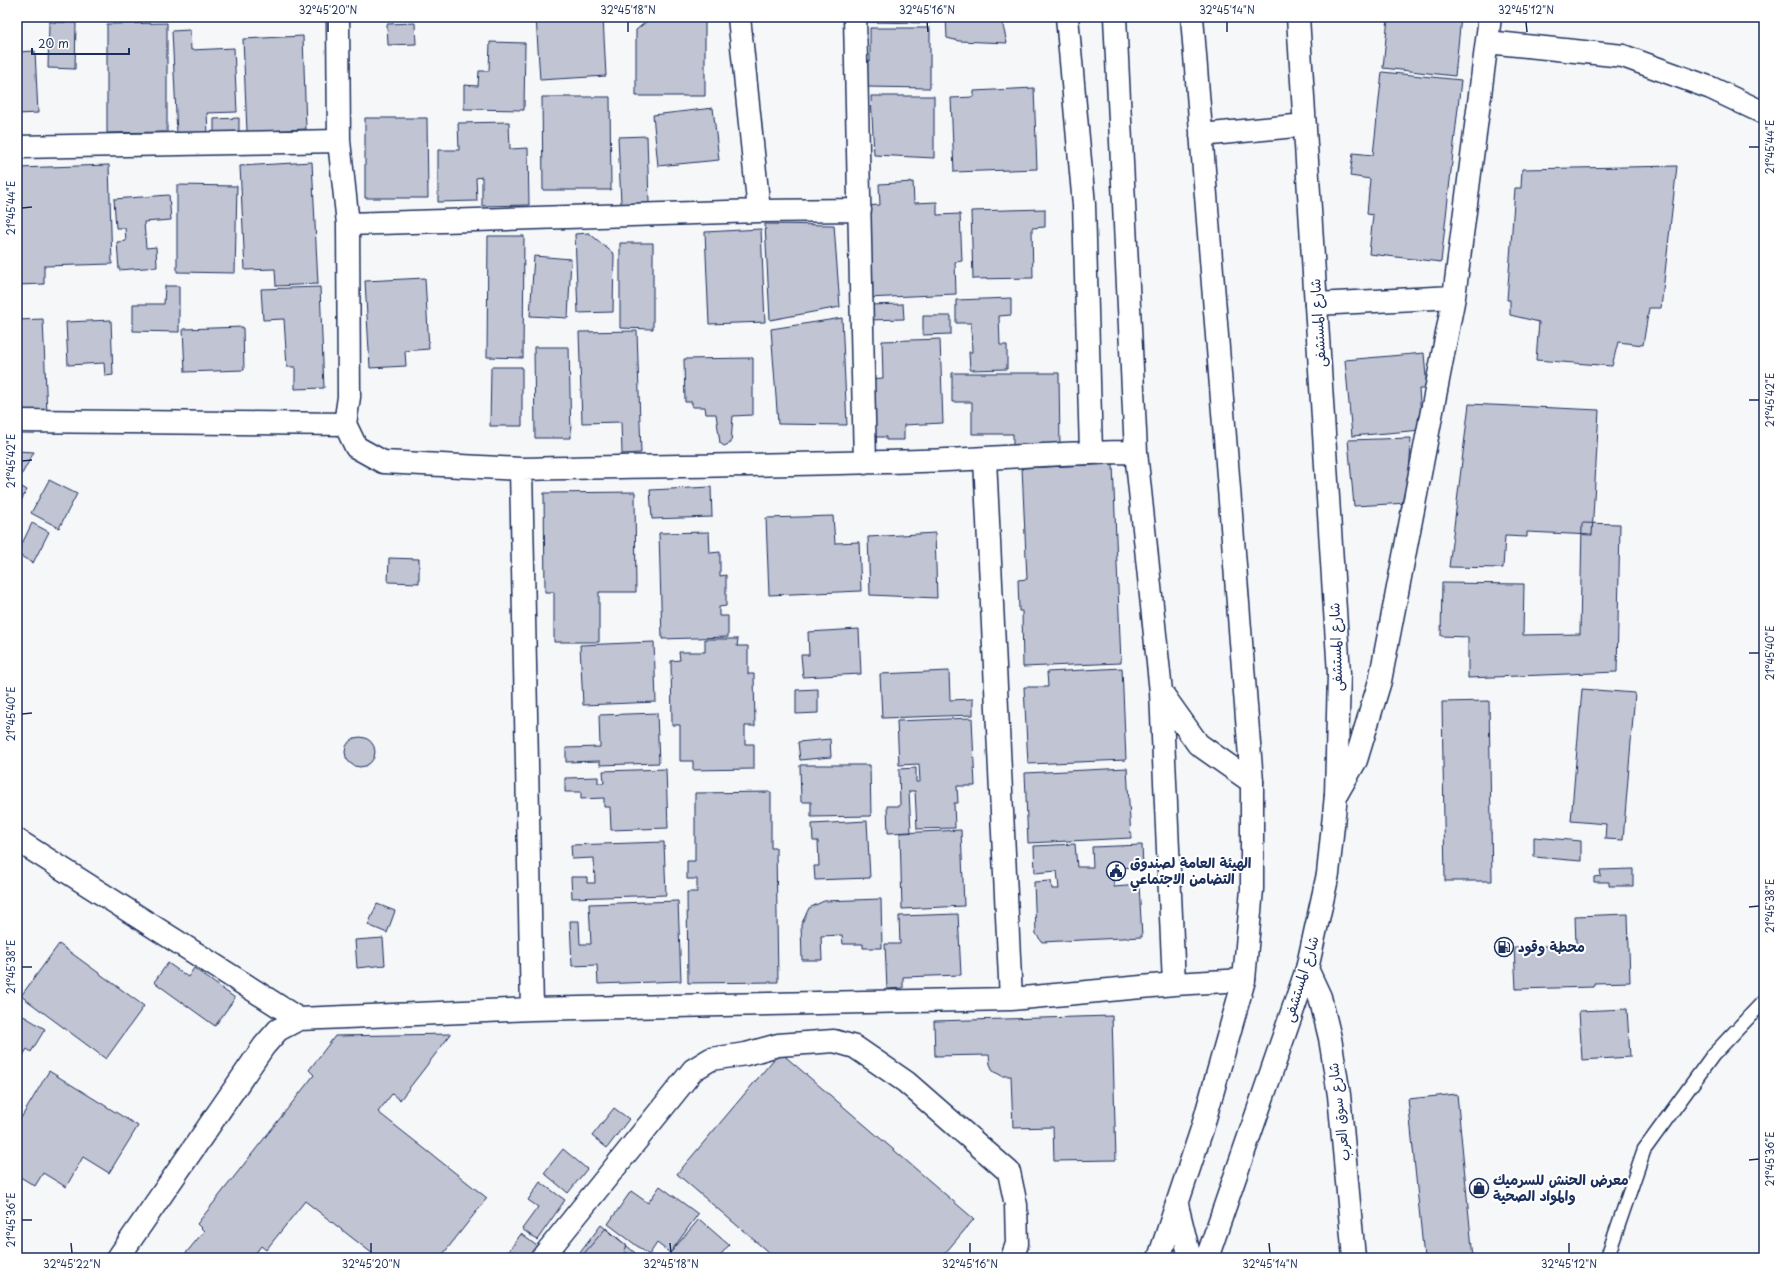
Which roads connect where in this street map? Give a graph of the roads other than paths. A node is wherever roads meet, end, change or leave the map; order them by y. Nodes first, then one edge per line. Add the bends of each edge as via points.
1 (338, 17) edge
2 (739, 17) edge
3 (855, 17) edge
4 (1067, 17) edge
5 (1115, 17) edge
6 (1192, 17) edge
7 (1298, 17) edge
8 (1490, 17) edge
9 (1487, 42) junction
10 (1764, 113) edge
11 (1305, 125) junction
12 (1201, 135) junction
13 (339, 141) junction
14 (17, 147) edge
15 (860, 210) junction
16 (759, 211) junction
17 (348, 224) junction
18 (1454, 297) junction
19 (1316, 304) junction
20 (17, 421) edge
21 (345, 424) junction
22 (1091, 452) junction
23 (1136, 452) junction
24 (985, 459) junction
25 (865, 463) junction
26 (521, 469) junction
27 (1161, 692) junction
28 (1252, 782) junction
29 (1336, 795) junction
30 (17, 840) edge
31 (1307, 969) junction
32 (1244, 980) junction
33 (1174, 984) junction
34 (1011, 999) junction
35 (1764, 1001) edge
36 (532, 1010) junction
37 (299, 1018) junction
38 (1177, 1205) junction
39 (118, 1258) edge
40 (542, 1258) edge
41 (1012, 1258) edge
42 (1159, 1258) edge
43 (1190, 1258) edge
44 (1207, 1258) edge
45 (1354, 1258) edge
46 (1607, 1258) edge

1 - 13 street
2 - 16 street
3 - 15 street
4 - 22 street via 1084,205
5 - 23 street
6 - 12 street
7 - 11 street, شارع المستشفى
8 - 9 street
9 - 10 street via 1623,56 1711,88
9 - 18 street
11 - 12 street
11 - 19 street, شارع المستشفى
12 - 28 street
13 - 14 street
13 - 17 street
15 - 16 street
15 - 25 street
16 - 17 street
17 - 21 street via 348,397
18 - 19 street
18 - 29 street via 1380,681 1356,760
19 - 29 street, شارع المستشفى via 1339,674
20 - 21 street
21 - 26 street via 356,448 383,462
22 - 23 street
22 - 24 street
23 - 27 street
24 - 25 street
24 - 34 street
25 - 26 street
26 - 36 street
27 - 28 street via 1198,744
27 - 33 street
28 - 32 street via 1252,889
29 - 31 street, شارع المستشفى via 1328,874
30 - 37 street
31 - 44 street, شارع المستشفى
31 - 45 street, شارع سوق العرب via 1320,997 1330,1038 1339,1095
32 - 33 street
32 - 38 street via 1202,1129
33 - 34 street
34 - 36 street
35 - 46 lane via 1713,1055 1644,1150
36 - 37 street
37 - 39 street via 278,1030 264,1046
38 - 42 street
38 - 43 street
40 - 41 street via 693,1070 711,1059 746,1054 778,1045 834,1041 856,1047 906,1082 1009,1172 1016,1205 1017,1244

